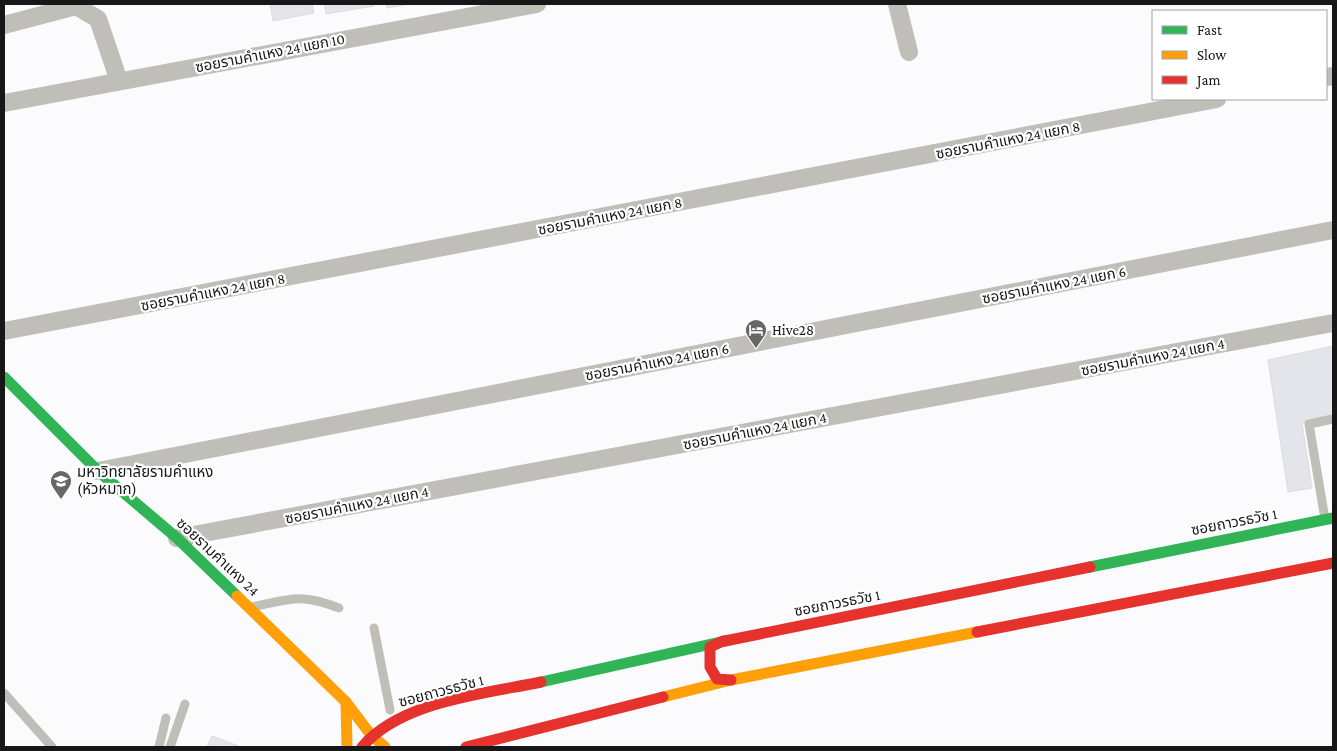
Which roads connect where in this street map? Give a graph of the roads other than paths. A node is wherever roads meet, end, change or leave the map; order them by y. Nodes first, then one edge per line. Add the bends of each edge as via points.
1 (537, 4) edge
2 (897, 4) edge
3 (4, 25) edge
4 (909, 52) dead end
5 (119, 82) junction
6 (1212, 100) edge
7 (4, 103) edge
8 (1333, 230) edge
9 (1333, 323) edge
10 (4, 331) edge
11 (4, 377) edge
12 (1333, 419) edge
13 (98, 471) junction
14 (1329, 518) edge
15 (177, 538) junction
16 (1333, 563) edge
17 (250, 608) junction
18 (339, 608) dead end
19 (374, 628) dead end
20 (723, 641) junction
21 (731, 680) junction
22 (4, 693) edge
23 (346, 702) junction
24 (185, 704) dead end
25 (364, 707) dead end
26 (423, 708) junction
27 (385, 710) joint
28 (166, 718) dead end
29 (371, 735) junction
30 (52, 747) edge
31 (159, 747) edge
32 (170, 747) edge
33 (347, 747) edge
34 (362, 747) edge
35 (385, 747) edge
36 (466, 747) edge

1 - 5 street, ซอยรามคำแหง 24 แยก 10
2 - 4 street
3 - 5 street via 76,6 98,19
5 - 7 street, ซอยรามคำแหง 24 แยก 10
6 - 10 street, ซอยรามคำแหง 24 แยก 8
8 - 13 street, ซอยรามคำแหง 24 แยก 6
9 - 15 street, ซอยรามคำแหง 24 แยก 4
11 - 13 main road, ซอยรามคำแหง 24
12 - 14 lane via 1309,424
13 - 15 main road, ซอยรามคำแหง 24
14 - 20 main road, ซอยถาวรธวัช 1
15 - 17 main road, ซอยรามคำแหง 24
16 - 21 main road
17 - 18 lane via 301,597
17 - 23 main road, ซอยรามคำแหง 24
19 - 27 lane
20 - 21 main road via 710,647 709,656 714,677
20 - 26 main road, ซอยถาวรธวัช 1
21 - 36 main road
22 - 30 lane
23 - 25 main road
23 - 29 main road, ซอยรามคำแหง 24
23 - 33 main road
24 - 32 lane
26 - 27 main road
26 - 29 main road, ซอยถาวรธวัช 1 via 391,720
28 - 31 lane
29 - 34 main road
29 - 35 main road

